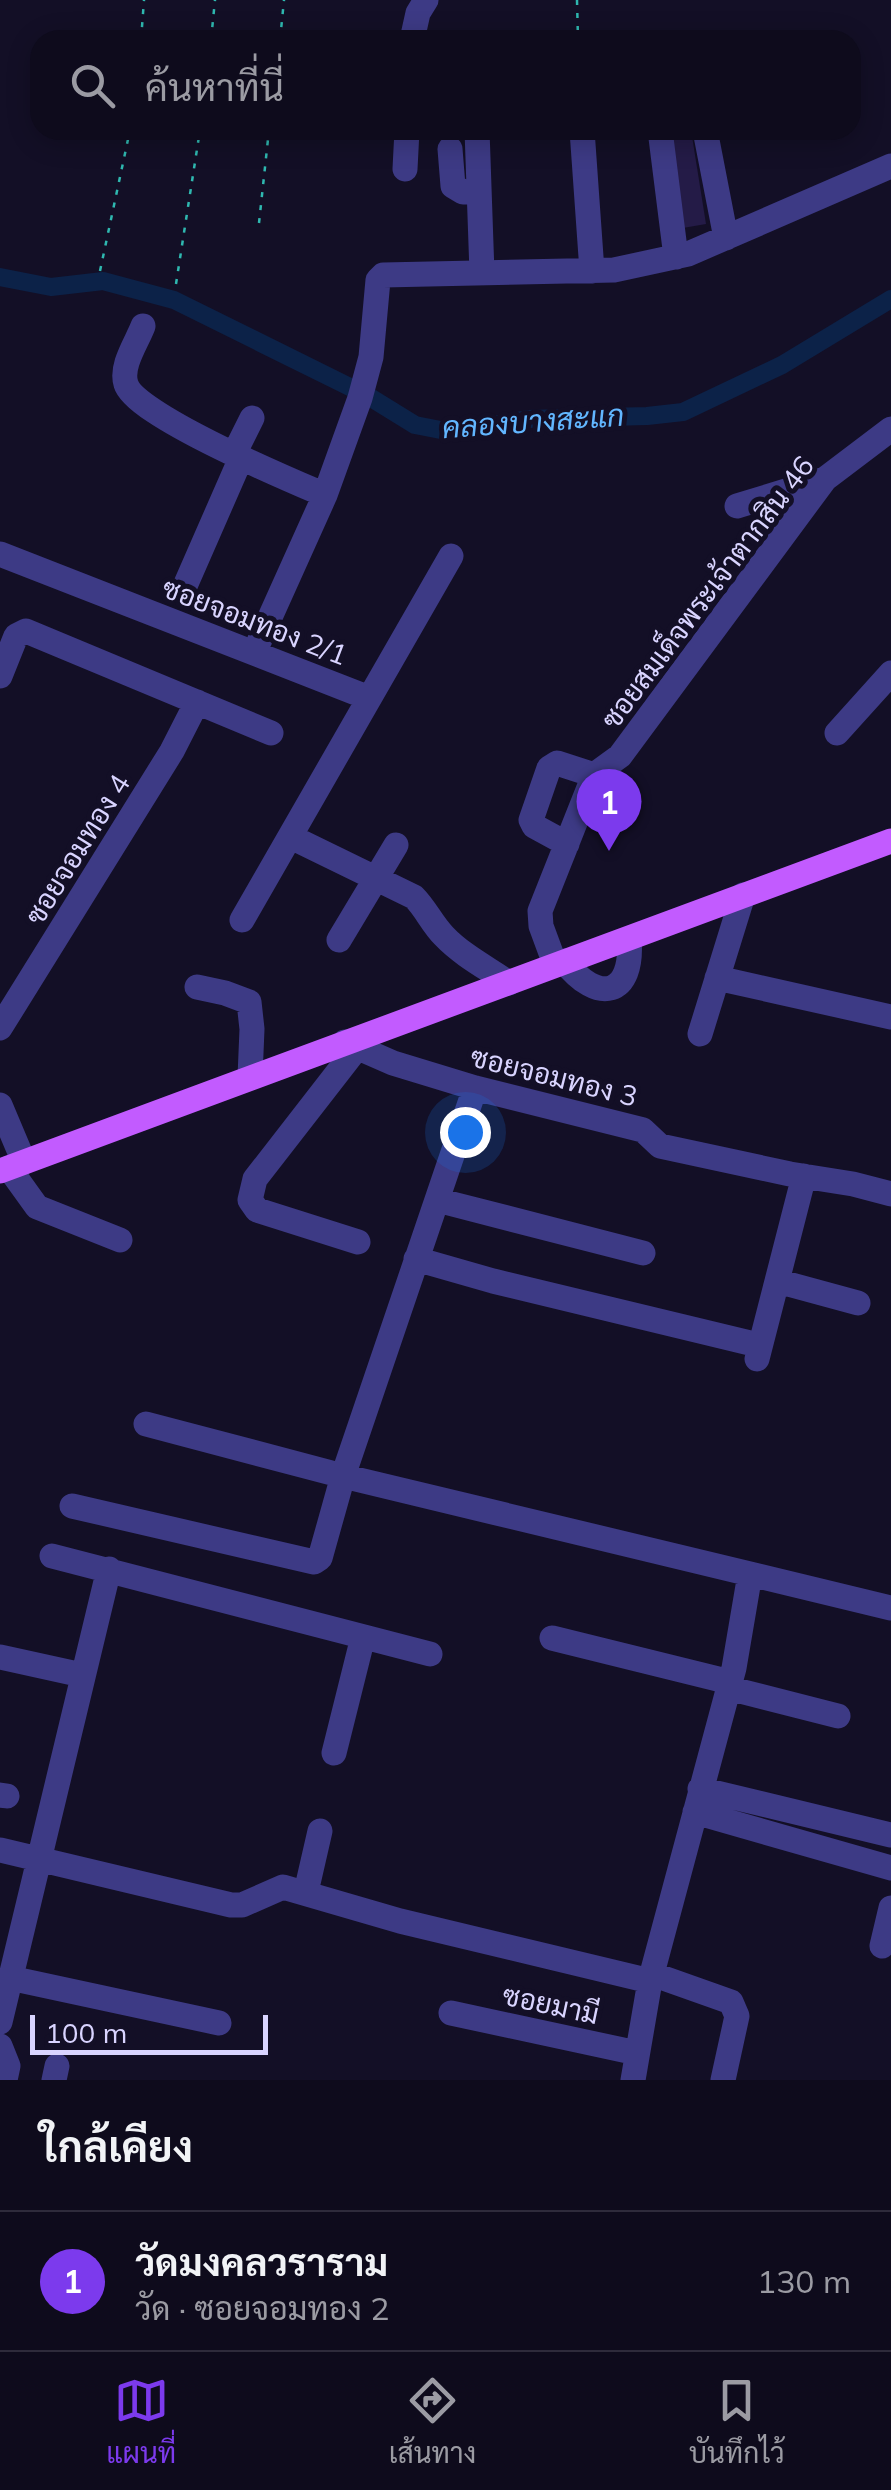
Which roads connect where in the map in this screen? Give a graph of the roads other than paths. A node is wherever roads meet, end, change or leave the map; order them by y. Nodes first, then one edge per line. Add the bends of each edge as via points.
1 (426, 0) edge
2 (414, 30) edge
3 (406, 140) edge
4 (477, 140) edge
5 (583, 140) edge
6 (661, 140) edge
7 (707, 140) edge
8 (450, 148) dead end
9 (891, 166) edge
10 (405, 168) dead end
11 (479, 192) junction
12 (726, 238) junction
13 (676, 257) junction
14 (592, 271) junction
15 (482, 273) junction
16 (143, 326) dead end
17 (252, 418) dead end
18 (891, 429) edge
19 (237, 457) junction
20 (825, 478) junction
21 (325, 496) junction
22 (737, 506) dead end
23 (0, 554) edge
24 (451, 556) dead end
25 (186, 586) dead end
26 (254, 653) junction
27 (0, 676) edge
28 (886, 688) edge
29 (369, 698) junction
30 (197, 702) junction
31 (271, 733) dead end
32 (837, 733) dead end
33 (594, 775) junction
34 (290, 836) junction
35 (891, 841) edge
36 (567, 844) junction
37 (396, 845) dead end
38 (377, 882) junction
39 (743, 895) junction
40 (242, 920) dead end
41 (629, 939) junction
42 (339, 940) dead end
43 (560, 963) junction
44 (718, 978) junction
45 (509, 982) junction
46 (197, 987) dead end
47 (891, 1017) edge
48 (0, 1028) edge
49 (700, 1034) dead end
50 (351, 1045) junction
51 (250, 1077) junction
52 (475, 1088) junction
53 (0, 1105) edge
54 (11, 1167) edge
55 (804, 1176) junction
56 (891, 1194) edge
57 (436, 1200) junction
58 (120, 1240) dead end
59 (358, 1242) dead end
60 (643, 1253) dead end
61 (416, 1258) junction
62 (777, 1281) junction
63 (858, 1303) dead end
64 (146, 1424) dead end
65 (343, 1476) junction
66 (72, 1506) dead end
67 (52, 1556) dead end
68 (108, 1569) junction
69 (750, 1574) junction
70 (891, 1608) edge
71 (363, 1637) junction
72 (552, 1638) dead end
73 (430, 1654) dead end
74 (0, 1657) edge
75 (82, 1675) junction
76 (729, 1685) junction
77 (838, 1716) dead end
78 (334, 1754) dead end
79 (698, 1801) junction
80 (320, 1831) dead end
81 (891, 1836) edge
82 (0, 1850) edge
83 (38, 1857) junction
84 (891, 1868) edge
85 (306, 1892) junction
86 (891, 1908) edge
87 (9, 1940) edge
88 (882, 1946) dead end
89 (10, 1978) junction
90 (651, 1978) junction
91 (452, 2013) dead end
92 (1, 2016) edge
93 (218, 2023) dead end
94 (0, 2046) edge
95 (638, 2052) junction
96 (5, 2080) edge
97 (633, 2080) edge
98 (723, 2080) edge

1 - 2 street
3 - 10 street
4 - 11 street
5 - 14 street
6 - 13 street
7 - 12 street
8 - 11 street via 453,186
9 - 12 street
11 - 15 street
12 - 13 street
13 - 14 street
14 - 15 street
15 - 21 street via 378,280 363,388
16 - 19 street via 125,369 126,384 143,405
17 - 19 street
18 - 20 street, ซอยสมเด็จพระเจ้าตากสิน 46
19 - 21 street
19 - 25 street
20 - 22 street
20 - 33 street, ซอยสมเด็จพระเจ้าตากสิน 46 via 620,756
21 - 26 street
23 - 26 street, ซอยจอมทอง 2/1
24 - 29 street
26 - 29 street, ซอยจอมทอง 2/1
27 - 30 street via 16,636 26,631
28 - 32 street
29 - 34 street, ซอยจอมทอง 2/1
30 - 31 street
30 - 48 street, ซอยจอมทอง 4
33 - 36 street
33 - 36 street via 558,763 550,768 531,820
34 - 38 street
34 - 40 street, ซอยจอมทอง 2/1
35 - 39 main road
36 - 43 street via 540,911
37 - 38 street
38 - 42 street
38 - 45 street via 414,897 442,934
39 - 41 main road
39 - 44 street
41 - 43 main road
41 - 43 street via 631,965 610,988 590,986
43 - 45 main road
44 - 47 street
44 - 49 street
45 - 50 main road
46 - 51 street via 248,1002
50 - 51 main road
50 - 52 street, ซอยจอมทอง 3
50 - 59 street via 255,1179 250,1200 256,1210
51 - 54 main road
52 - 55 street, ซอยจอมทอง 3 via 643,1130 660,1146
52 - 57 street
53 - 54 street
54 - 58 street via 37,1207
55 - 56 street, ซอยจอมทอง 3
55 - 62 street
57 - 60 street
57 - 61 street
61 - 62 street via 756,1352
61 - 65 street
62 - 63 street
64 - 65 street
65 - 66 street via 314,1562
65 - 69 street
67 - 68 street
68 - 71 street
68 - 75 street
69 - 70 street
69 - 76 street
71 - 73 street
71 - 78 street
72 - 76 street
74 - 75 street
75 - 83 street
76 - 77 street
76 - 79 street
79 - 81 street
79 - 84 street
79 - 90 street
80 - 85 street
82 - 83 street
83 - 85 street via 231,1905 283,1887
83 - 87 street
85 - 90 street
86 - 88 street
87 - 89 street
89 - 92 street
89 - 93 street
90 - 95 street
90 - 98 street via 731,2002 736,2016
91 - 95 street, ซอยมามี
94 - 96 street via 8,2066
95 - 97 street

